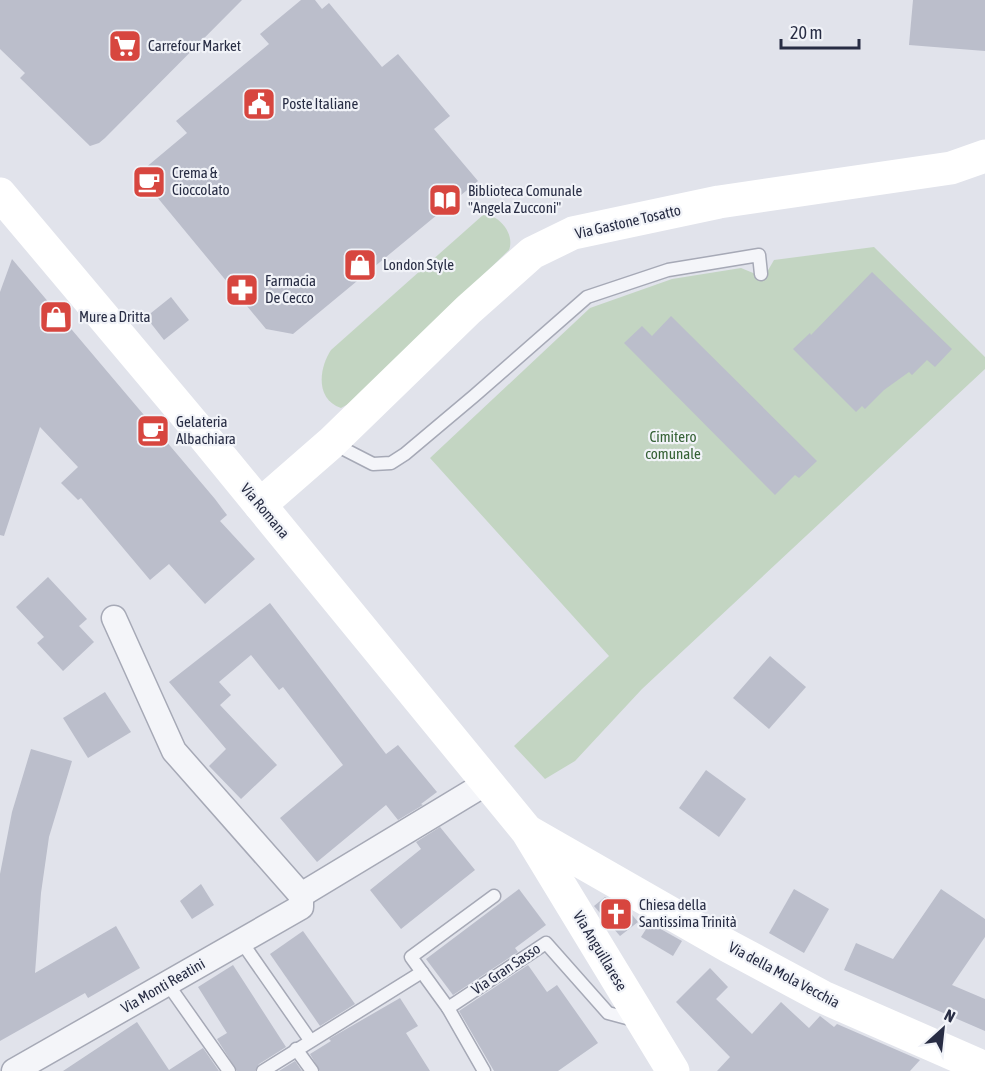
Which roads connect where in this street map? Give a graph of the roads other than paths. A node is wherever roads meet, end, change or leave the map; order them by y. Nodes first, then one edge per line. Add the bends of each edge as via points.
1 (985, 156) edge
2 (0, 194) edge
3 (761, 274) dead end
4 (331, 443) junction
5 (260, 506) junction
6 (114, 618) dead end
7 (488, 782) junction
8 (527, 831) junction
9 (301, 895) junction
10 (494, 896) dead end
11 (241, 941) junction
12 (422, 972) junction
13 (167, 983) junction
14 (448, 1008) junction
15 (644, 1023) junction
16 (310, 1040) junction
17 (296, 1049) junction
18 (985, 1068) edge
19 (14, 1071) edge
20 (229, 1071) edge
21 (263, 1071) edge
22 (312, 1071) edge
23 (484, 1071) edge
24 (673, 1071) edge

1 - 4 street, Via Gastone Tosatto via 951,168 719,202 573,233 532,253
2 - 5 street, Via Romana
3 - 4 lane via 759,255 668,270 587,297 391,463 373,464
4 - 5 street, Via Gastone Tosatto
5 - 7 street, Via Romana
6 - 9 street via 174,750
7 - 8 street, Via Romana
7 - 9 street, Via Monti Reatini
8 - 15 street, Via Anguillarese
8 - 18 street, Via della Mola Vecchia via 823,997
9 - 11 street, Via Monti Reatini via 301,906
10 - 12 lane via 411,957
11 - 13 street, Via Monti Reatini
11 - 16 lane
12 - 14 lane
12 - 16 lane
13 - 19 street, Via Monti Reatini
13 - 20 lane
14 - 15 lane, Via Gran Sasso via 546,943 608,1012
14 - 23 lane
15 - 24 street, Via Anguillarese
16 - 17 lane
17 - 21 lane
17 - 22 lane

